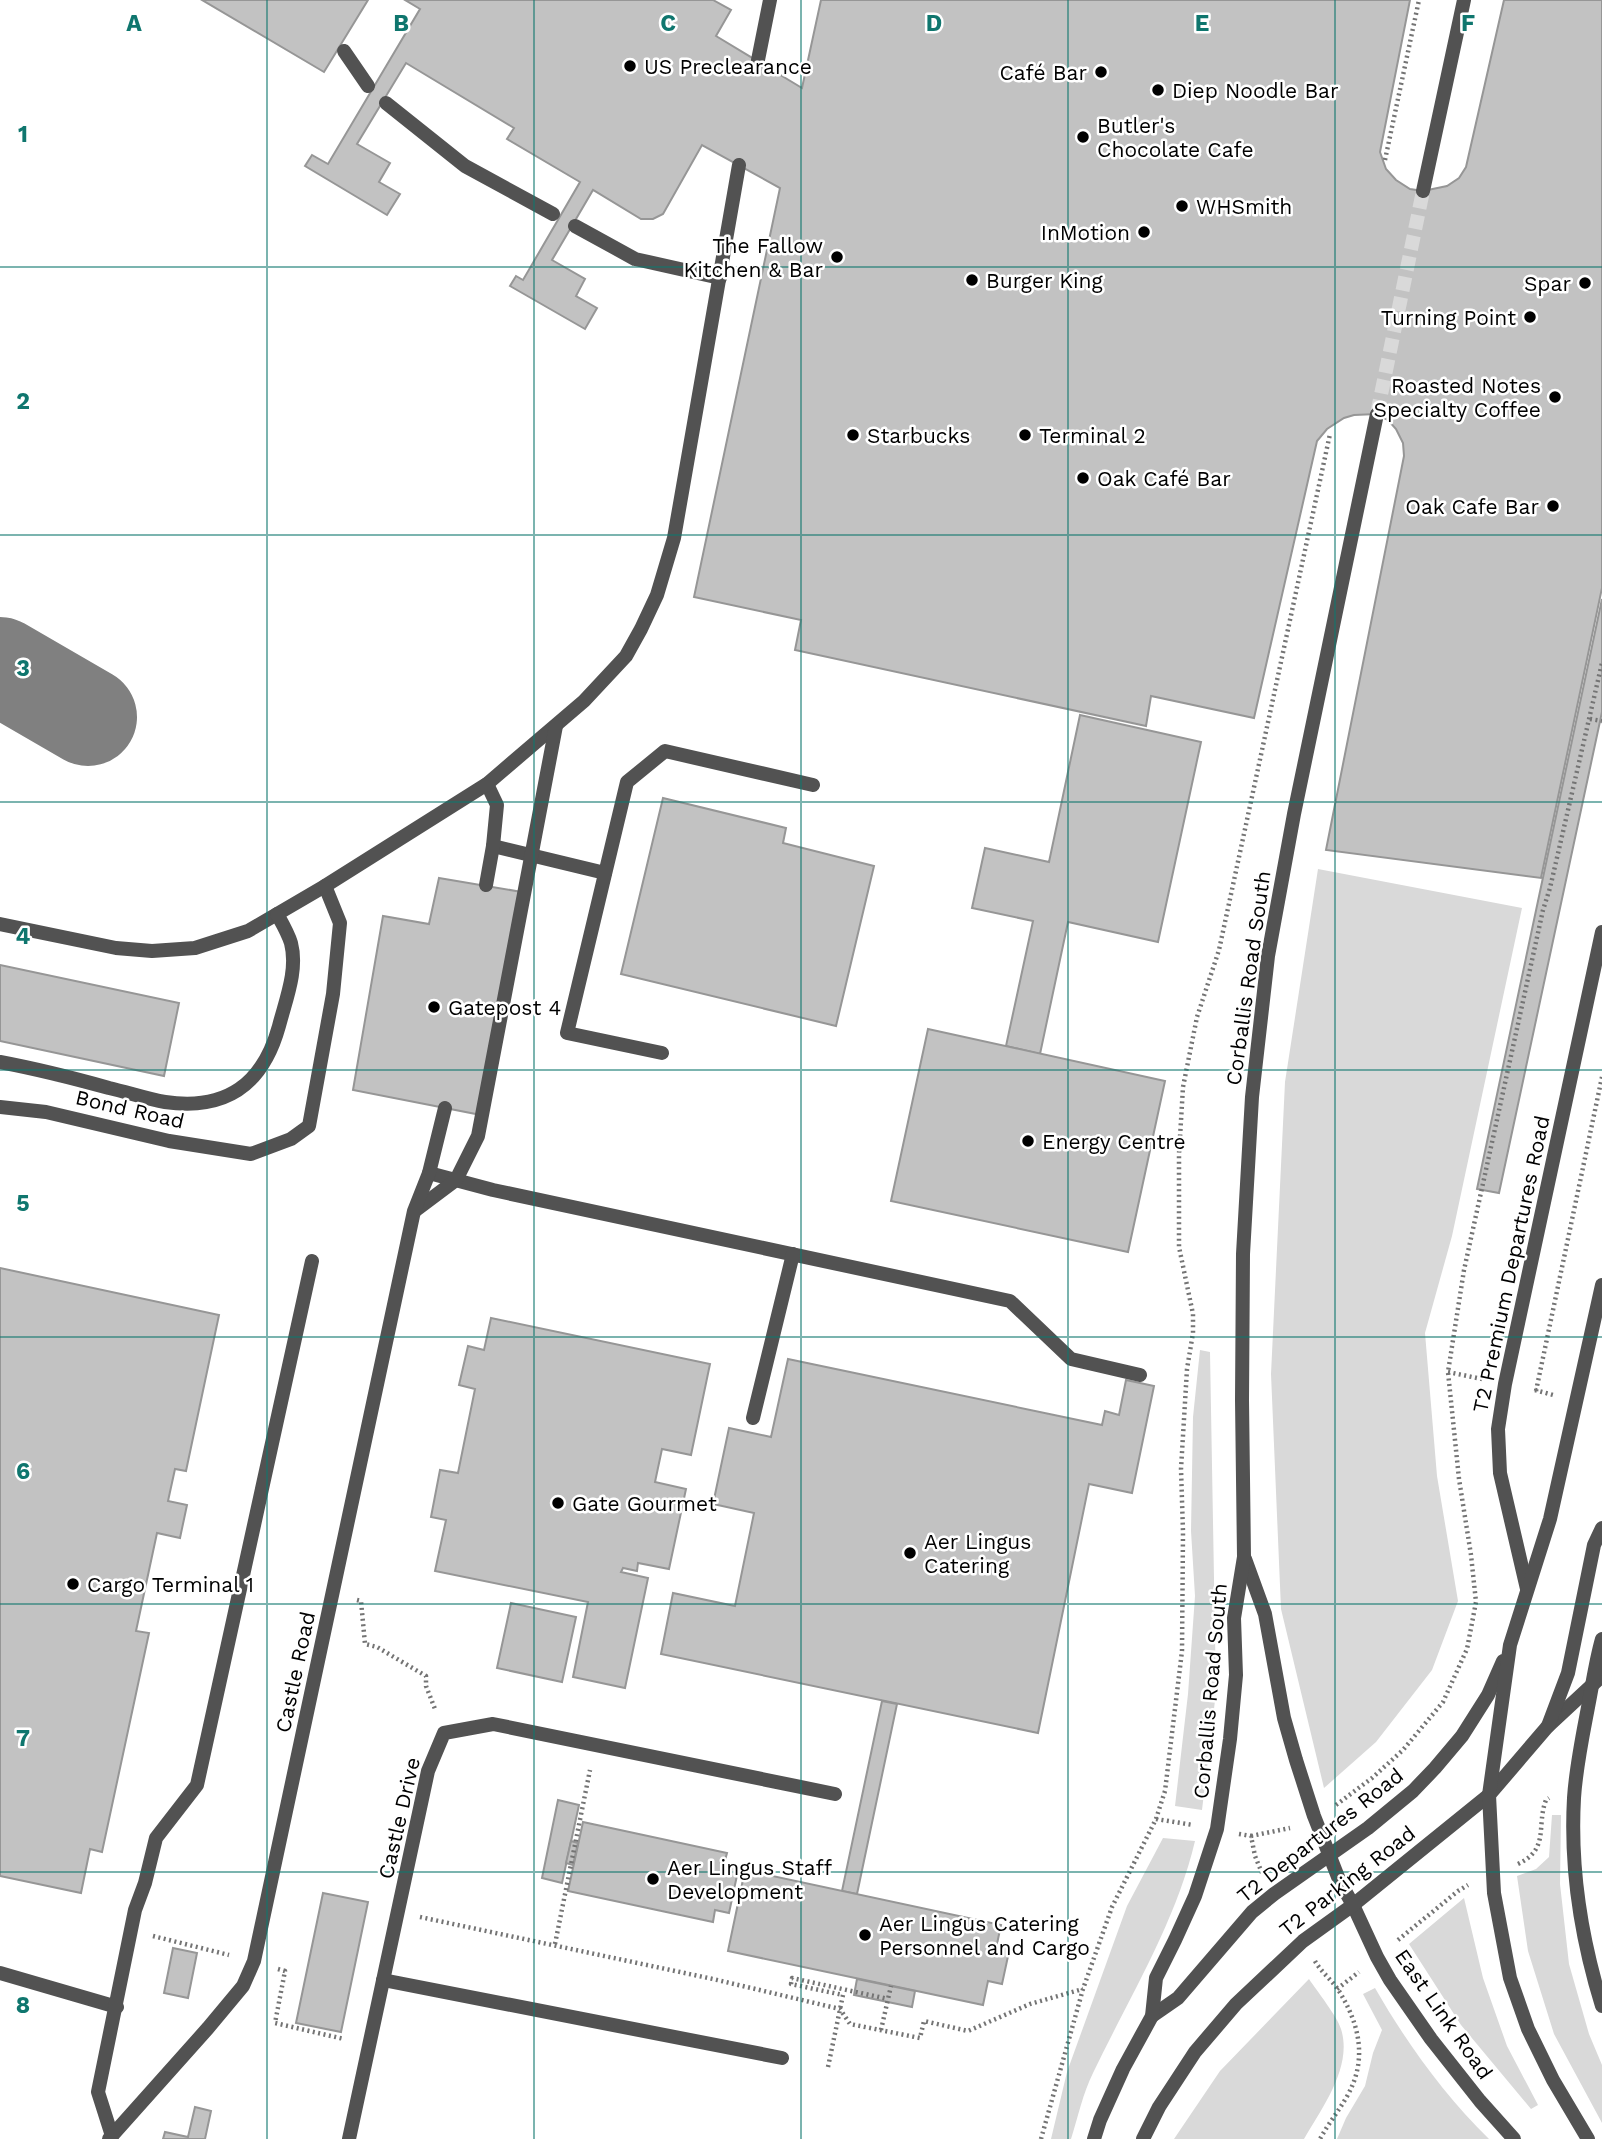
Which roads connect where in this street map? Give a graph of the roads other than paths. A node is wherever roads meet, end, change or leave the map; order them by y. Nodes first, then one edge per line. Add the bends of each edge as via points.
1 (770, 0) edge
2 (1464, 0) edge
3 (344, 51) dead end
4 (758, 60) dead end
5 (368, 86) dead end
6 (386, 103) dead end
7 (739, 165) dead end
8 (1423, 191) tunnel mouth
9 (553, 214) dead end
10 (575, 226) dead end
11 (720, 278) junction
12 (1377, 414) tunnel mouth
13 (555, 726) junction
14 (487, 784) junction
15 (813, 785) dead end
16 (493, 846) junction
17 (531, 855) junction
18 (606, 873) junction
19 (486, 885) dead end
20 (326, 886) junction
21 (277, 914) junction
22 (0, 924) edge
23 (1602, 932) edge
24 (662, 1053) dead end
25 (0, 1062) edge
26 (0, 1107) edge
27 (445, 1108) dead end
28 (429, 1172) junction
29 (456, 1180) junction
30 (414, 1211) junction
31 (793, 1254) junction
32 (312, 1261) dead end
33 (1602, 1285) edge
34 (1140, 1375) dead end
35 (753, 1418) dead end
36 (1602, 1528) edge
37 (1244, 1557) junction
38 (1527, 1590) junction
39 (1602, 1639) edge
40 (1510, 1645) junction
41 (1602, 1676) edge
42 (1592, 1688) junction
43 (1548, 1726) junction
44 (835, 1794) dead end
45 (1489, 1795) junction
46 (1329, 1856) junction
47 (1353, 1905) junction
48 (0, 1973) edge
49 (383, 1980) junction
50 (1602, 2006) edge
51 (117, 2007) junction
52 (1152, 2016) junction
53 (782, 2058) dead end
54 (111, 2137) edge
55 (349, 2139) edge
56 (1094, 2139) edge
57 (1143, 2139) edge
58 (1514, 2139) edge
59 (1588, 2139) edge

1 - 4 street
2 - 8 street
3 - 5 street
6 - 9 street via 465,166
7 - 11 street
10 - 11 street via 635,259
11 - 13 street via 674,538 657,595 626,656
12 - 37 street, Corballis Road South via 1268,956 1252,1097 1243,1254
13 - 14 street
13 - 17 street
14 - 16 street via 497,805
14 - 20 street
15 - 18 street via 665,751 627,782
16 - 17 street
16 - 19 street
17 - 18 street
17 - 29 street via 478,1136
18 - 24 street via 567,1033
20 - 21 street
20 - 26 street, Bond Road via 341,923 333,994 309,1126 292,1139 251,1154 169,1141 46,1112
21 - 22 street via 248,931 195,948 152,951
21 - 25 street via 290,940 291,980 273,1047 245,1087 199,1104 165,1102
23 - 38 street, T2 Premium Departures Road via 1498,1429 1500,1473
27 - 28 street, Castle Road
28 - 29 street
28 - 30 street, Castle Road
29 - 30 street
29 - 31 street
30 - 54 street, Castle Road via 254,1961 243,1986
31 - 34 street via 1010,1301 1071,1359
31 - 35 street
32 - 51 street, Castle Road via 197,1785 156,1838 135,1910
33 - 38 street via 1550,1519
36 - 43 street via 1594,1545 1568,1673
37 - 46 street, Corballis Road South via 1265,1614 1284,1718
37 - 52 street, Corballis Road South via 1234,1618 1236,1675 1230,1739 1217,1829 1195,1895 1156,1979
38 - 40 street
39 - 42 street
40 - 45 street
40 - 46 street, T2 Departures Road via 1488,1695 1435,1768
41 - 42 street, T2 Parking Road
42 - 43 street, T2 Parking Road
42 - 50 street via 1574,1797 1574,1869 1581,1921
43 - 45 street, T2 Parking Road
44 - 49 street, Castle Drive via 493,1724 444,1733 428,1771
45 - 47 street, T2 Parking Road
45 - 59 street via 1494,1893 1510,1978 1528,2029
46 - 47 street, Corballis Road South
46 - 52 street, T2 Departures Road via 1252,1912 1178,1998
47 - 57 street, T2 Parking Road via 1288,1953 1237,2004 1195,2052
47 - 58 street, East Link Road via 1377,1958 1424,2029
48 - 51 street
49 - 53 street
49 - 55 street, Castle Drive
51 - 54 street, Castle Road via 98,2092
52 - 56 street, Corballis Road South via 1123,2069

